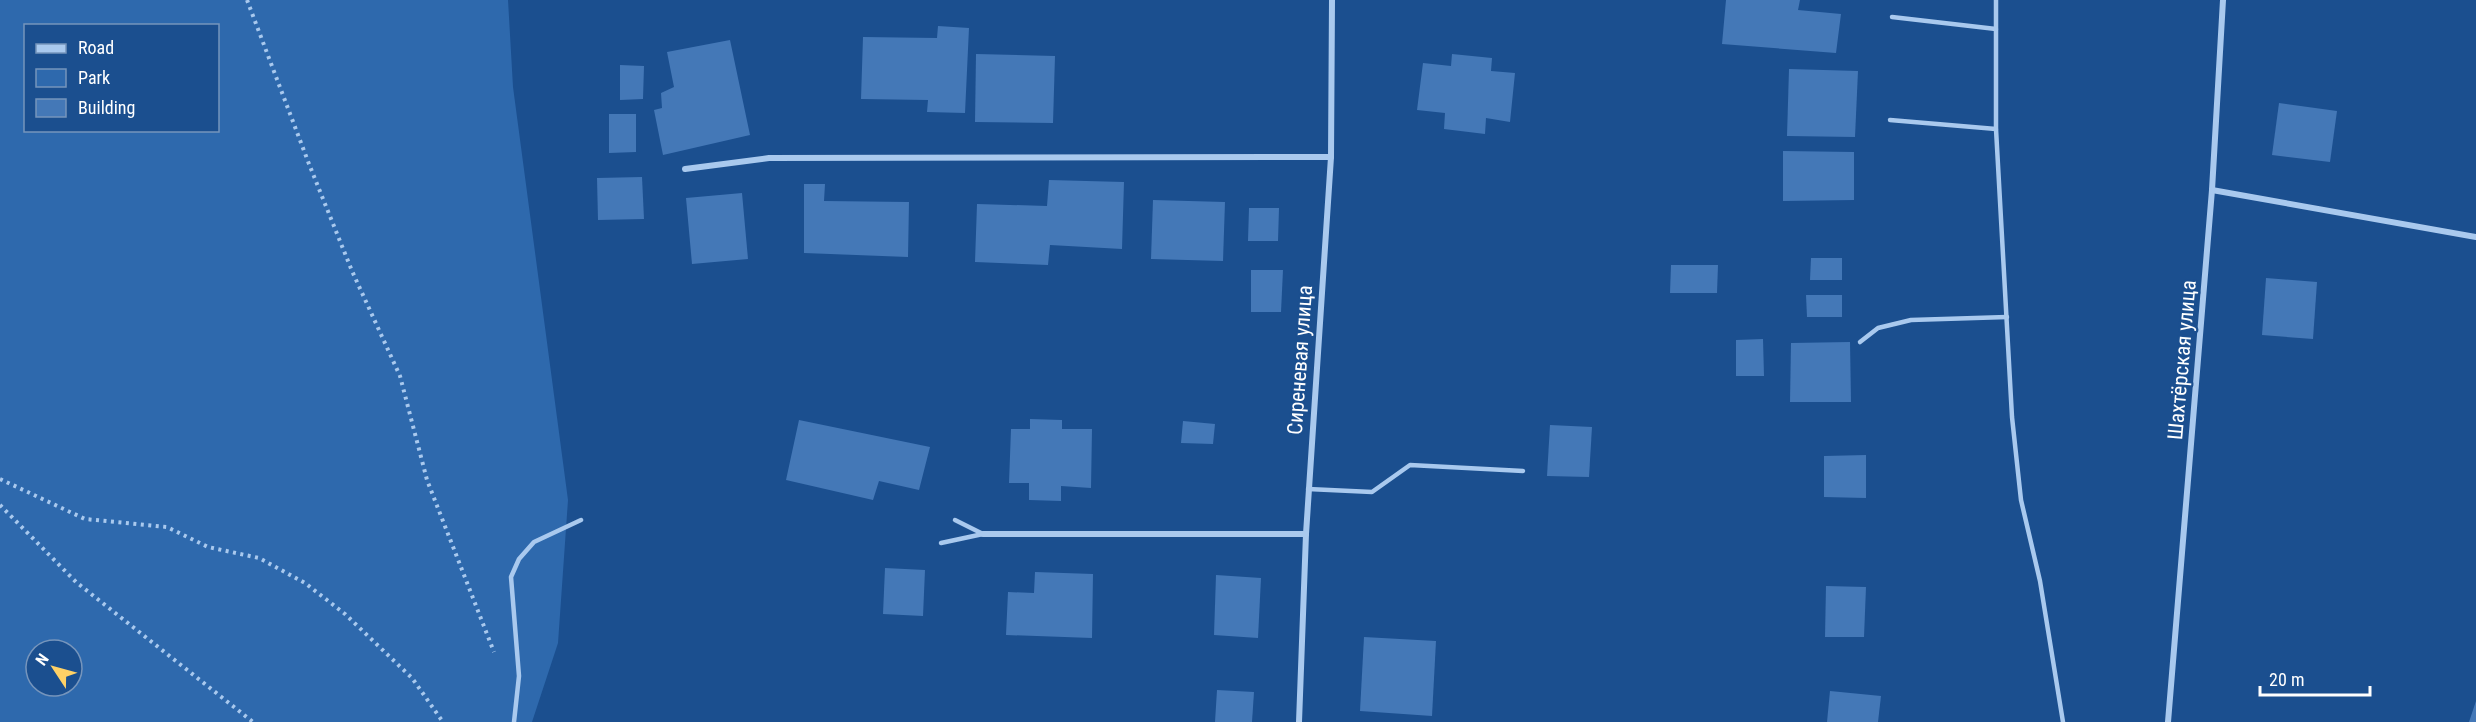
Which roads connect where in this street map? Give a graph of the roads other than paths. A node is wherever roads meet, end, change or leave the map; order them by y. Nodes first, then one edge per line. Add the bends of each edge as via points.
1 (1332, 0) edge
2 (1996, 0) edge
3 (2223, 0) edge
4 (1892, 17) dead end
5 (1996, 29) junction
6 (1890, 120) dead end
7 (1996, 129) junction
8 (1330, 156) junction
9 (685, 169) dead end
10 (2212, 190) junction
11 (2476, 237) edge
12 (2007, 317) junction
13 (1860, 342) dead end
14 (1523, 471) dead end
15 (1308, 489) junction
16 (581, 520) dead end
17 (955, 520) dead end
18 (983, 534) junction
19 (1306, 534) junction
20 (941, 543) dead end
21 (514, 722) edge
22 (1299, 722) edge
23 (2063, 722) edge
24 (2168, 722) edge

1 - 8 street, Сиреневая улица
2 - 5 lane
3 - 10 street, Шахтёрская улица
4 - 5 lane
5 - 7 lane
6 - 7 lane
7 - 12 lane
8 - 9 street via 769,158
8 - 15 street, Сиреневая улица
10 - 11 street
10 - 24 street, Шахтёрская улица
12 - 13 lane via 1911,320 1878,328
12 - 23 lane via 2021,500 2040,581
14 - 15 lane via 1410,465 1372,492
15 - 19 street, Сиреневая улица
16 - 21 lane via 534,542 519,559 511,577 519,676
17 - 18 lane
18 - 19 street
18 - 20 lane
19 - 22 street, Сиреневая улица

